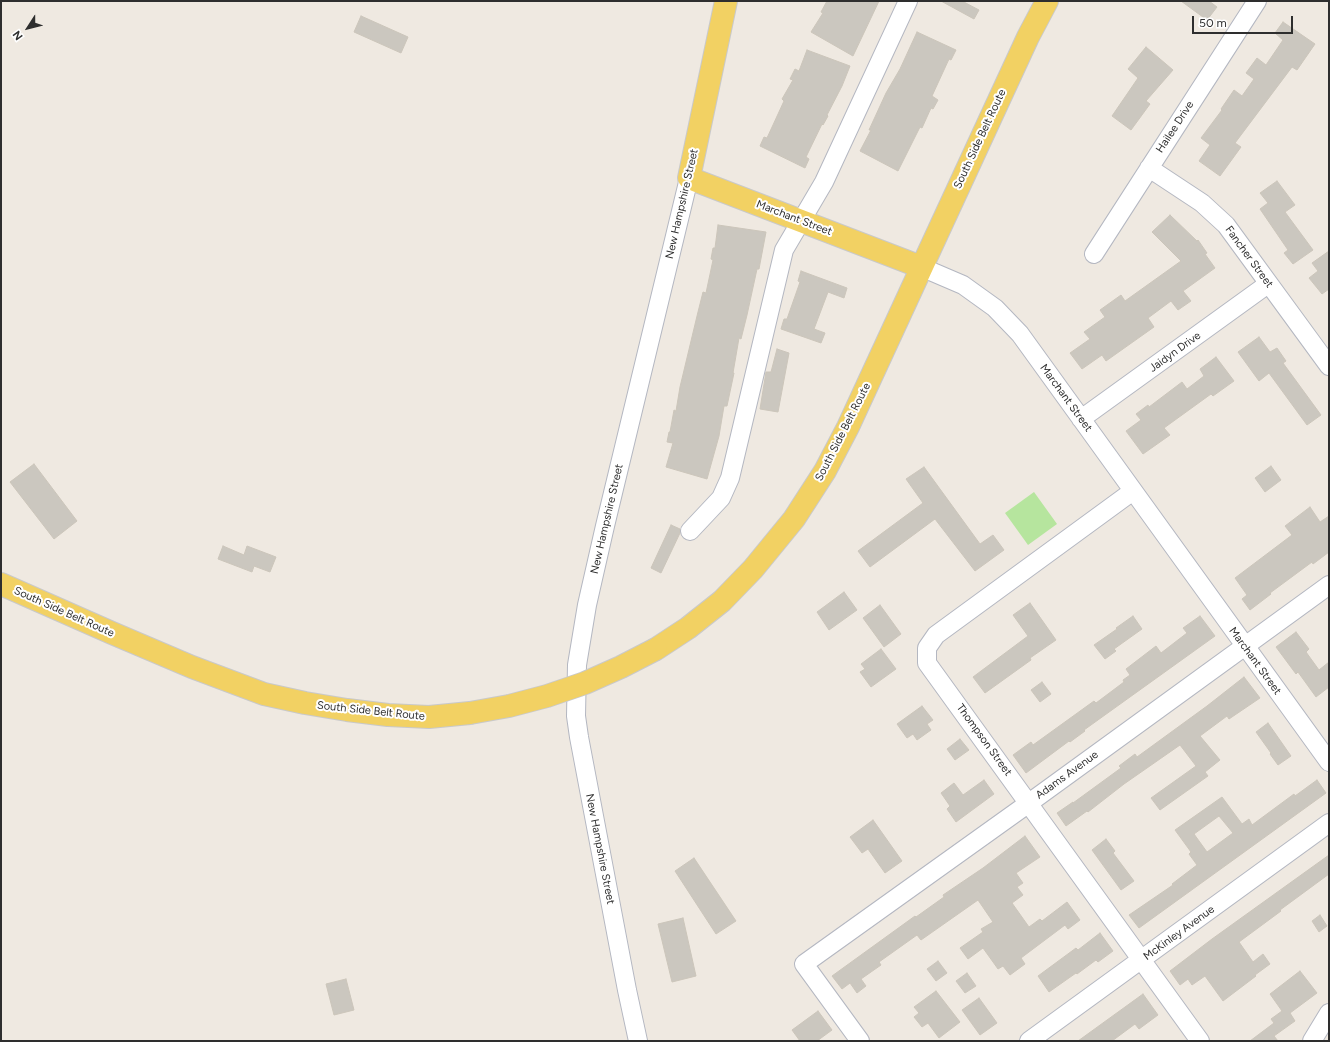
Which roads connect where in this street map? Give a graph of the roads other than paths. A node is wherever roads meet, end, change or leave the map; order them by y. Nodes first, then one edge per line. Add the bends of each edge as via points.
1 (726, 1) edge
2 (908, 1) edge
3 (1047, 1) edge
4 (1257, 1) edge
5 (1149, 168) junction
6 (689, 178) junction
7 (801, 220) junction
8 (1094, 254) dead end
9 (921, 267) junction
10 (1268, 284) junction
11 (1329, 366) edge
12 (1081, 419) junction
13 (1133, 491) junction
14 (690, 531) dead end
15 (1, 584) edge
16 (1329, 585) edge
17 (1245, 646) junction
18 (1329, 762) edge
19 (1029, 803) junction
20 (1329, 823) edge
21 (1142, 960) junction
22 (1329, 1013) edge
23 (854, 1039) edge
24 (638, 1041) edge
25 (1029, 1041) edge
26 (1200, 1041) edge
27 (1312, 1041) edge

1 - 6 main road, New Hampshire Street
2 - 7 street via 824,182
3 - 9 main road, South Side Belt Route
4 - 5 street, Hailee Drive
5 - 8 street, Hailee Drive
5 - 10 street, Fancher Street via 1202,203 1226,225
6 - 7 main road, Marchant Street
6 - 24 street, New Hampshire Street via 605,526 587,605 577,665 576,716 579,737
7 - 9 main road, Marchant Street
7 - 14 street via 784,250 730,478 721,498
9 - 12 street, Marchant Street via 964,285 995,308 1020,334
9 - 15 main road, South Side Belt Route, bridge via 825,472 794,519 754,569 722,601 656,649 621,667 562,691 509,706 429,717 388,715 312,704 264,694 192,667
10 - 11 street, Fancher Street
10 - 12 street, Jaidyn Drive
12 - 13 street, Marchant Street
13 - 17 street, Marchant Street
13 - 19 street, Thompson Street via 936,635 927,648 927,663
16 - 17 street, Adams Avenue
17 - 18 street, Marchant Street
17 - 19 street, Adams Avenue
19 - 21 street, Thompson Street
19 - 23 street, Adams Avenue via 804,964
20 - 21 street, McKinley Avenue
21 - 25 street, McKinley Avenue
21 - 26 street, Thompson Street
22 - 27 street

